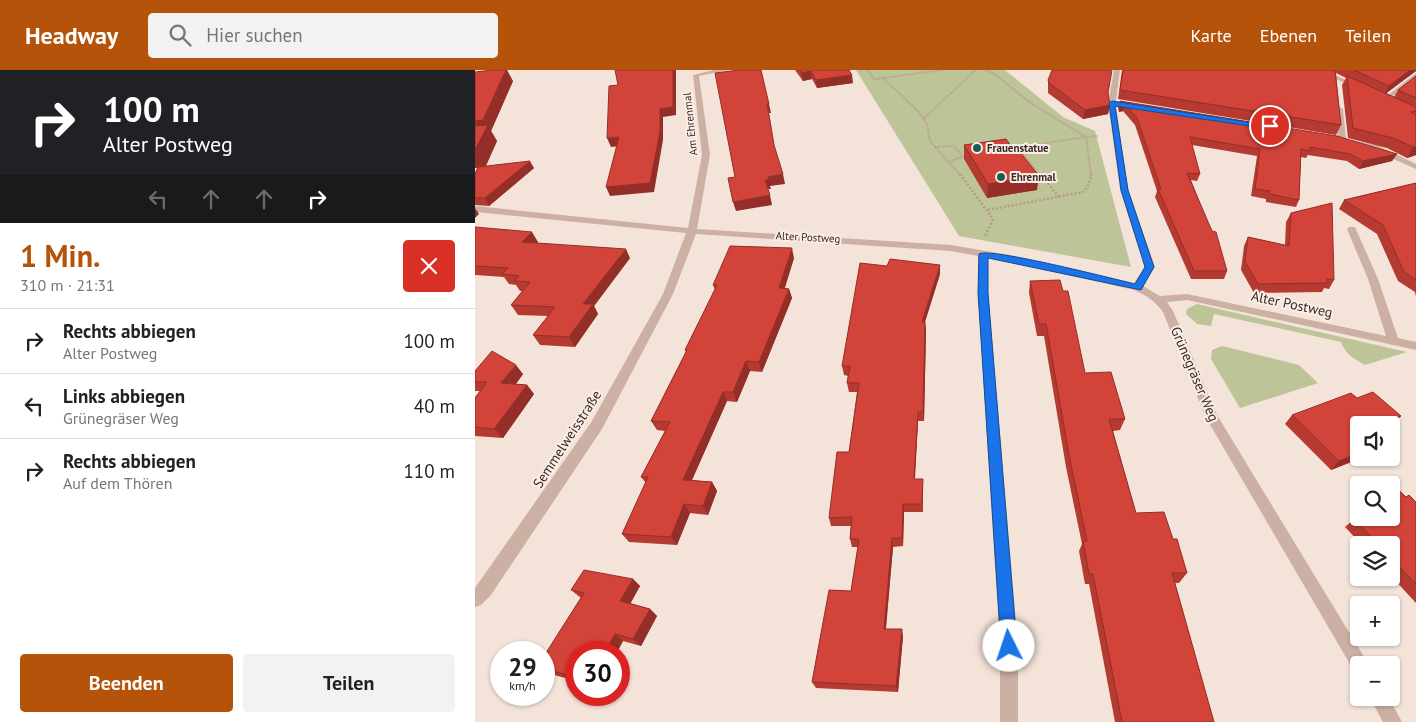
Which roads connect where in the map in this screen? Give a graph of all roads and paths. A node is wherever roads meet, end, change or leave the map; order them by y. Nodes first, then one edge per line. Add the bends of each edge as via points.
1 (725, 70) edge
2 (868, 70) edge
3 (943, 70) edge
4 (976, 70) edge
5 (985, 70) edge
6 (1117, 70) edge
7 (1320, 70) edge
8 (1416, 75) edge
9 (1336, 77) junction
10 (883, 78) junction
11 (1337, 86) edge
12 (1369, 93) edge
13 (1377, 97) edge
14 (1385, 100) junction
15 (1112, 103) junction
16 (1338, 104) edge
17 (1393, 104) edge
18 (1140, 107) edge
19 (923, 119) junction
20 (1086, 137) junction
21 (1332, 137) edge
22 (1342, 139) junction
23 (934, 148) junction
24 (1018, 148) junction
25 (1009, 149) edge
26 (971, 155) edge
27 (962, 156) junction
28 (950, 161) junction
29 (1416, 167) edge
30 (1059, 197) junction
31 (475, 208) edge
32 (988, 210) junction
33 (1352, 229) dead end
34 (692, 230) junction
35 (983, 254) junction
36 (1137, 287) junction
37 (1160, 300) junction
38 (1394, 342) junction
39 (1416, 346) edge
40 (475, 599) edge
41 (1355, 656) edge
42 (1384, 706) edge
43 (1009, 722) edge
44 (1393, 722) edge

1 - 34 street, Am Ehrenmal via 696,75 706,155
2 - 10 path via 874,79
3 - 10 path
4 - 19 path
5 - 20 path
6 - 15 street
7 - 9 street
8 - 14 street
9 - 11 street
9 - 12 street
10 - 19 path
13 - 14 street
14 - 17 street
15 - 18 street
15 - 36 street via 1125,190 1150,267
16 - 22 street
19 - 23 path
20 - 24 path
20 - 30 path via 1093,177 1090,186 1083,192
21 - 22 street
22 - 29 street via 1374,147
23 - 27 path via 954,146
23 - 28 path
24 - 25 path
24 - 30 path
26 - 27 path
27 - 28 path
28 - 32 path
30 - 32 path
31 - 34 street, Alter Postweg
32 - 35 path via 993,220 984,237
33 - 38 street
34 - 35 street, Alter Postweg via 843,239 951,248
34 - 40 street, Semmelweisstraße via 668,294 597,425
35 - 36 street, Alter Postweg
35 - 43 street via 983,302 1009,646
36 - 37 street
37 - 38 street, Alter Postweg via 1187,297
37 - 41 street, Grünegräser Weg via 1168,311 1211,416
38 - 39 street, Alter Postweg
42 - 44 street

